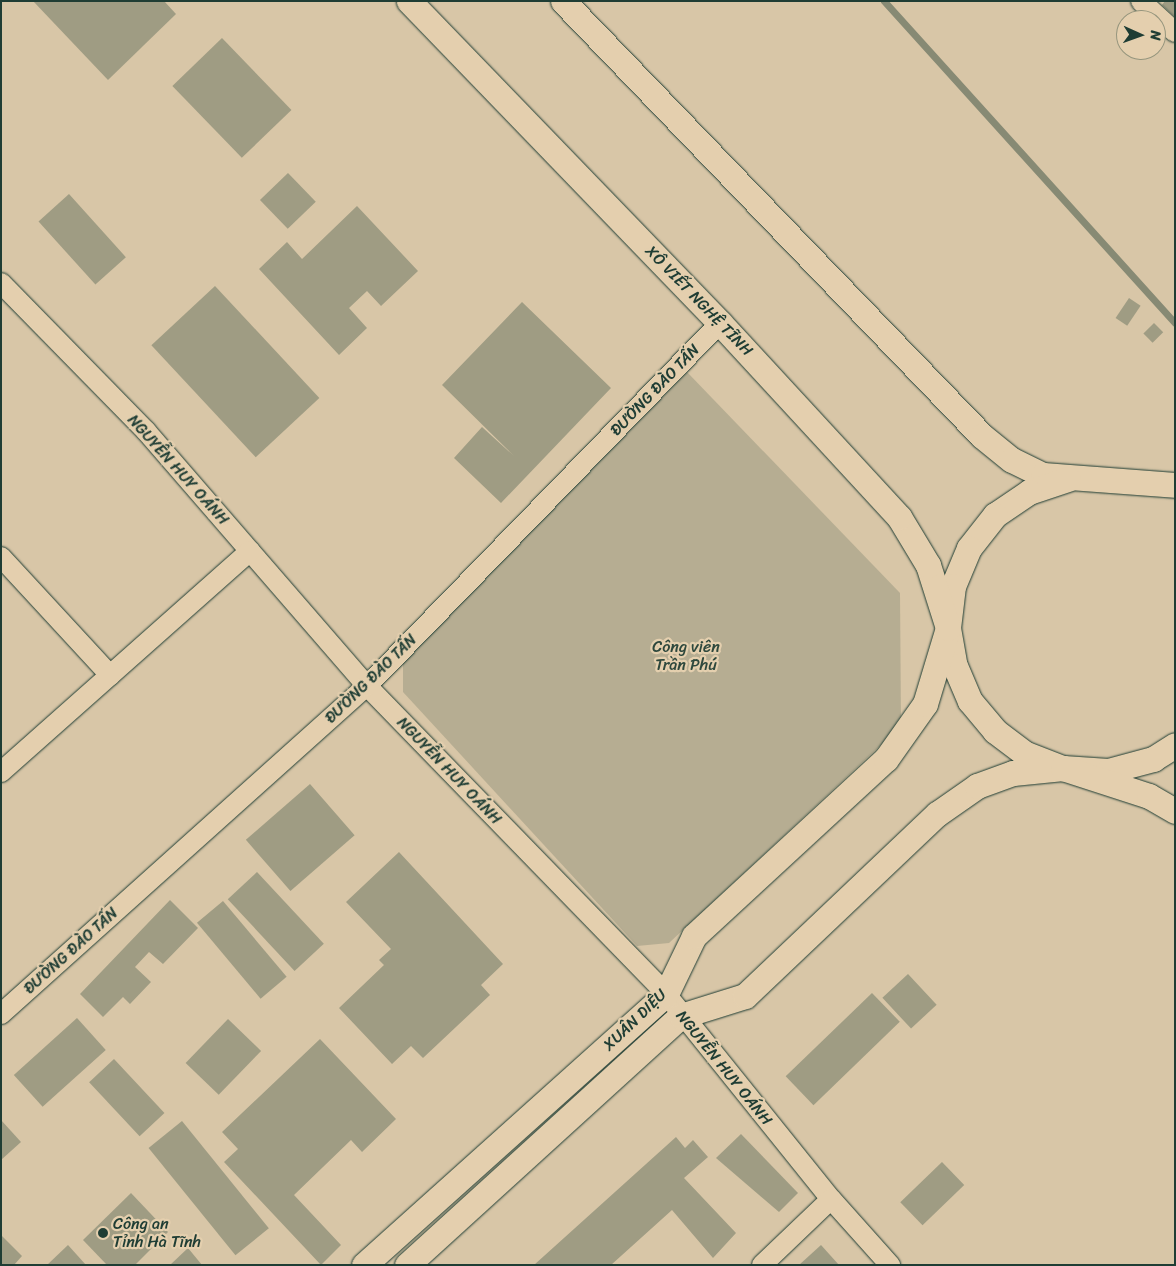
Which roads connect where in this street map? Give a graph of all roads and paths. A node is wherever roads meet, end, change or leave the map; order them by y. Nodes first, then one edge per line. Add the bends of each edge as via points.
1 (409, 1) edge
2 (564, 1) edge
3 (1141, 1) edge
4 (1175, 32) edge
5 (1, 283) edge
6 (720, 323) junction
7 (1110, 477) junction
8 (1175, 485) edge
9 (1175, 502) edge
10 (250, 551) junction
11 (1, 557) edge
12 (948, 628) junction
13 (110, 675) junction
14 (367, 686) junction
15 (1175, 746) edge
16 (1063, 768) junction
17 (1, 772) edge
18 (1175, 810) edge
19 (666, 994) junction
20 (1, 1014) edge
21 (681, 1016) junction
22 (831, 1199) junction
23 (364, 1265) edge
24 (408, 1265) edge
25 (762, 1265) edge
26 (890, 1265) edge

1 - 6 street, XÔ VIẾT NGHỆ TĨNH
2 - 7 street via 982,436 1012,460 1043,475
3 - 4 street
5 - 10 street, NGUYỄN HUY OÁNH via 146,431
6 - 12 street, XÔ VIẾT NGHỆ TĨNH via 917,540
6 - 14 street, ĐƯỜNG ĐÀO TẤN
7 - 8 street
7 - 9 street via 1158,490
7 - 12 street via 1068,479 1037,489 995,516 966,556 953,586
10 - 13 street
10 - 14 street, NGUYỄN HUY OÁNH
11 - 13 street
12 - 16 street via 954,666 983,716 1026,754
12 - 19 street, XUÂN DIỆU via 926,704 909,732 886,759 694,936
13 - 17 street
14 - 19 street, NGUYỄN HUY OÁNH
14 - 20 street, ĐƯỜNG ĐÀO TẤN
15 - 16 street via 1153,759 1108,771
16 - 18 street via 1149,796
16 - 21 street, XUÂN DIỆU via 1013,773 977,786 936,814 745,996
19 - 21 street, NGUYỄN HUY OÁNH
19 - 23 street, XUÂN DIỆU
21 - 22 street, NGUYỄN HUY OÁNH
21 - 24 street, XUÂN DIỆU
22 - 25 street
22 - 26 street, NGUYỄN HUY OÁNH

